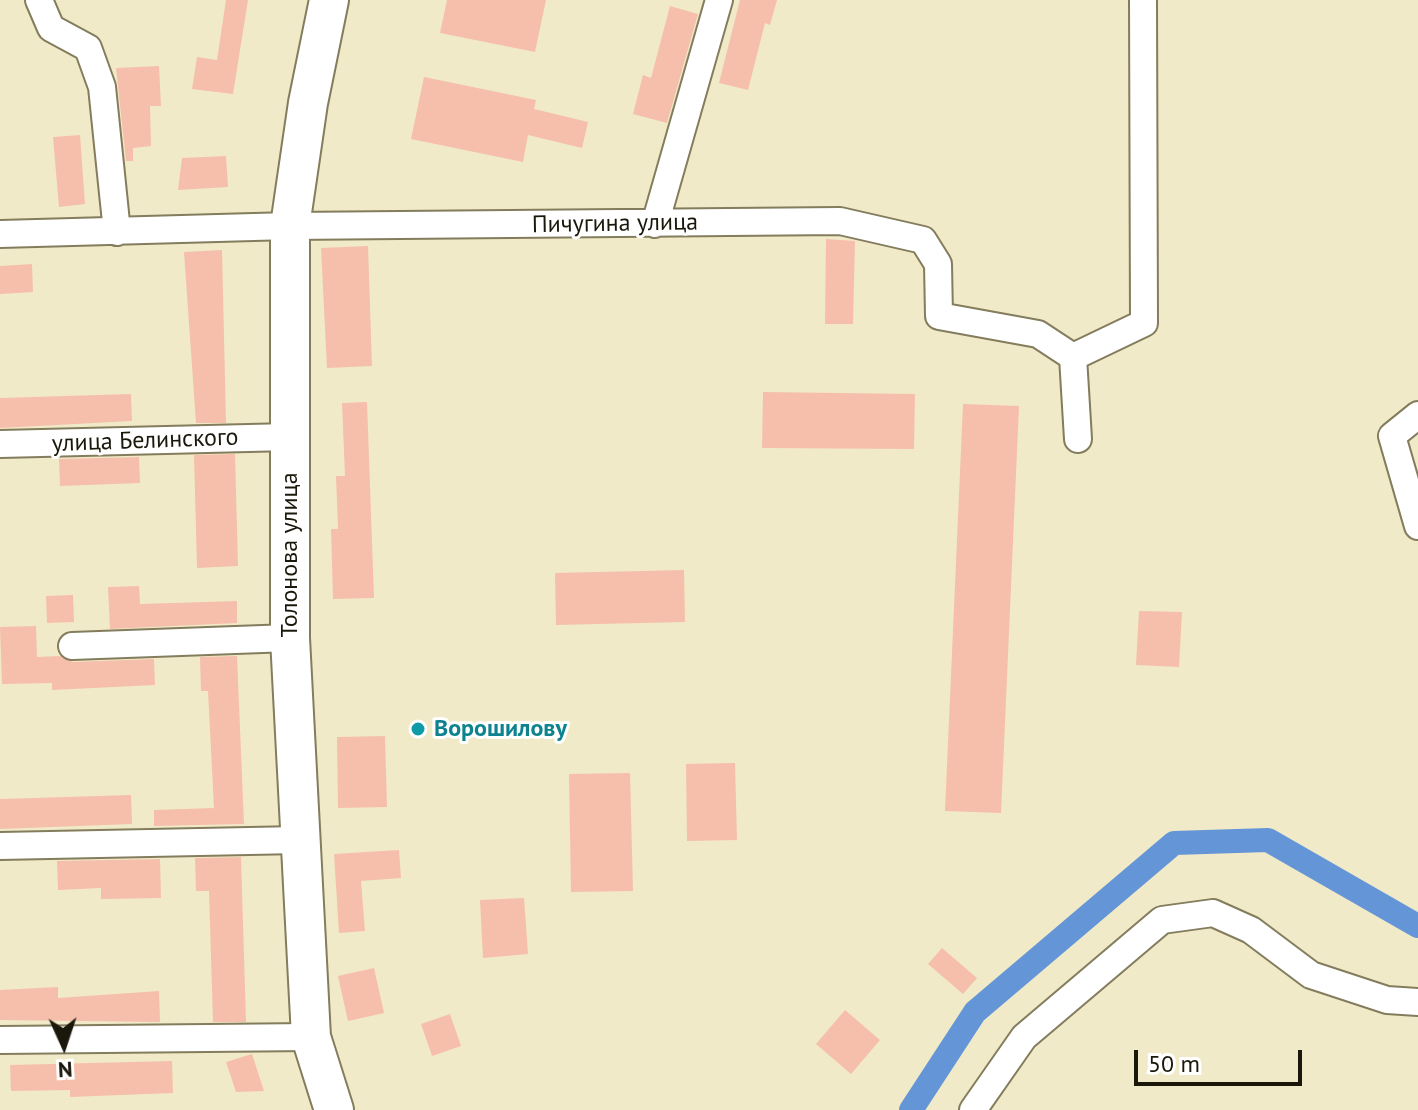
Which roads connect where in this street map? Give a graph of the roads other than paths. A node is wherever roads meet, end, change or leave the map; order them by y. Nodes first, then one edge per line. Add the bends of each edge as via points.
1 (39, 0) edge
2 (329, 0) edge
3 (719, 0) edge
4 (1143, 0) edge
5 (655, 224) junction
6 (290, 226) junction
7 (117, 232) junction
8 (0, 234) edge
9 (1073, 357) junction
10 (1418, 415) edge
11 (290, 437) junction
12 (1078, 439) dead end
13 (0, 444) edge
14 (1418, 526) edge
15 (290, 638) junction
16 (72, 646) dead end
17 (299, 840) junction
18 (0, 846) edge
19 (1418, 1002) edge
20 (311, 1037) junction
21 (0, 1040) edge
22 (334, 1110) edge
23 (973, 1110) edge

1 - 7 street via 51,28 88,48 102,87
2 - 6 main road, Толонова улица
3 - 5 street
4 - 9 street via 1144,323
5 - 6 street, Пичугина улица
5 - 9 street, Пичугина улица via 840,221 923,240 938,264 939,316 1038,334
6 - 7 street, Пичугина улица
6 - 11 main road, Толонова улица
7 - 8 street, Пичугина улица
9 - 12 street
10 - 14 street via 1392,436
11 - 13 street, улица Белинского
11 - 15 main road, Толонова улица
15 - 16 street
15 - 17 main road, Толонова улица
17 - 18 street
17 - 20 main road, Толонова улица
19 - 23 street via 1387,1000 1311,975 1251,930 1213,913 1162,920 1024,1037
20 - 21 street
20 - 22 main road, Толонова улица

